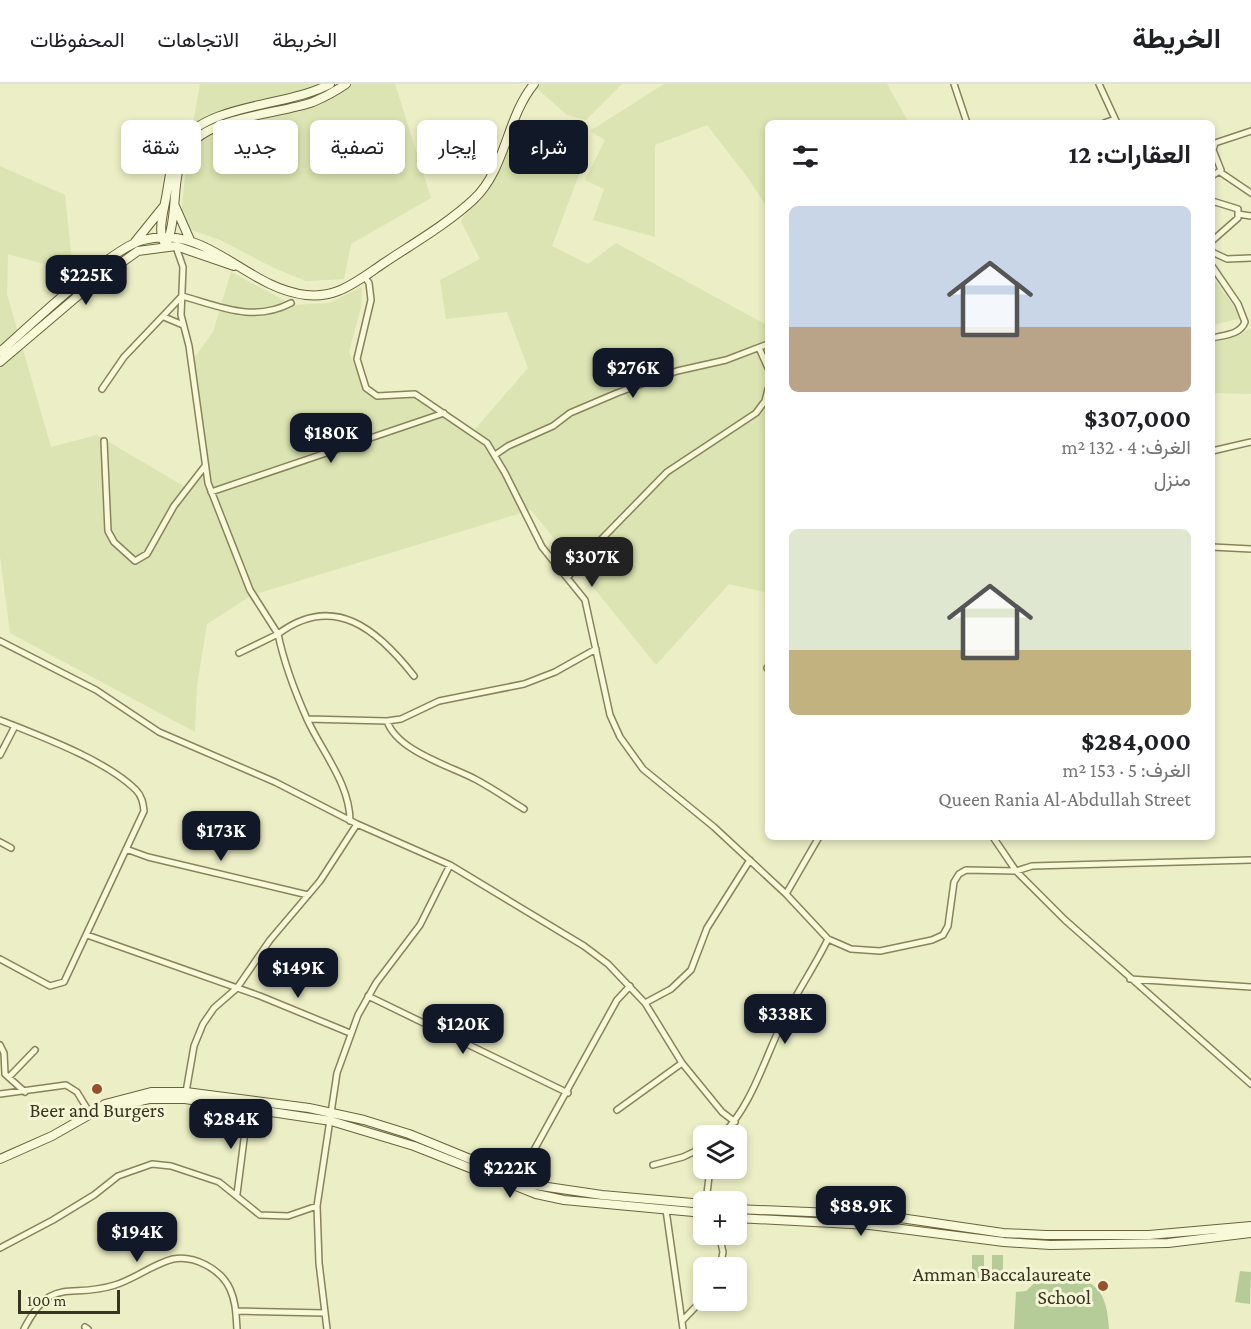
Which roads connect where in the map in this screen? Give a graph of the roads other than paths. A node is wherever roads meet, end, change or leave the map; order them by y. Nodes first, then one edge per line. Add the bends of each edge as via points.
1 (330, 84) edge
2 (346, 84) edge
3 (534, 84) edge
4 (954, 84) edge
5 (1099, 84) edge
6 (966, 120) edge
7 (1116, 120) edge
8 (1251, 131) edge
9 (1215, 144) edge
10 (1215, 150) edge
11 (1220, 172) junction
12 (1215, 174) edge
13 (1251, 193) edge
14 (174, 202) junction
15 (1215, 202) edge
16 (165, 205) junction
17 (1238, 214) junction
18 (1251, 216) edge
19 (1215, 237) edge
20 (190, 240) junction
21 (164, 241) junction
22 (135, 242) junction
23 (176, 246) junction
24 (1215, 253) edge
25 (1251, 258) edge
26 (241, 268) junction
27 (1215, 270) edge
28 (364, 276) junction
29 (182, 296) junction
30 (291, 303) dead end
31 (164, 317) junction
32 (183, 325) junction
33 (1215, 337) edge
34 (765, 345) edge
35 (759, 348) junction
36 (0, 352) edge
37 (765, 361) edge
38 (0, 362) edge
39 (102, 389) dead end
40 (765, 401) edge
41 (444, 413) junction
42 (104, 441) dead end
43 (1251, 442) edge
44 (1215, 451) edge
45 (495, 455) junction
46 (205, 466) junction
47 (211, 492) junction
48 (1215, 547) edge
49 (1251, 549) edge
50 (568, 577) junction
51 (278, 634) junction
52 (0, 641) edge
53 (596, 649) junction
54 (239, 653) dead end
55 (414, 676) dead end
56 (307, 719) junction
57 (0, 720) edge
58 (387, 721) junction
59 (15, 726) junction
60 (0, 755) edge
61 (524, 809) dead end
62 (353, 823) junction
63 (817, 840) edge
64 (995, 840) edge
65 (0, 842) edge
66 (11, 848) dead end
67 (126, 849) junction
68 (750, 860) junction
69 (1251, 860) edge
70 (450, 866) junction
71 (1016, 871) junction
72 (786, 894) junction
73 (308, 895) junction
74 (87, 935) junction
75 (828, 939) junction
76 (0, 959) edge
77 (1130, 979) junction
78 (630, 986) junction
79 (1251, 987) edge
80 (237, 988) junction
81 (368, 996) junction
82 (645, 1003) junction
83 (350, 1033) junction
84 (0, 1046) edge
85 (35, 1050) dead end
86 (682, 1062) junction
87 (9, 1077) junction
88 (1251, 1084) edge
89 (25, 1092) junction
90 (186, 1092) junction
91 (568, 1093) junction
92 (0, 1094) edge
93 (248, 1108) junction
94 (617, 1110) dead end
95 (93, 1113) junction
96 (332, 1117) junction
97 (735, 1122) junction
98 (732, 1125) edge
99 (693, 1152) edge
100 (0, 1159) edge
101 (653, 1165) dead end
102 (518, 1179) junction
103 (237, 1194) junction
104 (693, 1202) edge
105 (317, 1206) junction
106 (747, 1209) edge
107 (666, 1210) junction
108 (693, 1212) edge
109 (747, 1219) edge
110 (1251, 1226) edge
111 (1251, 1233) edge
112 (0, 1248) edge
113 (693, 1310) edge
114 (237, 1311) junction
115 (325, 1314) junction
116 (682, 1321) junction
117 (24, 1329) edge
118 (237, 1329) edge
119 (327, 1329) edge
120 (683, 1329) edge

1 - 16 main road via 196,128 176,152
2 - 14 main road via 313,102 206,132 185,151
3 - 28 main road via 519,106 492,174 477,196
4 - 6 street
5 - 7 street
8 - 9 street
10 - 11 street
11 - 12 street
11 - 13 street
14 - 20 main road
14 - 21 main road
15 - 17 street via 1238,209
16 - 21 main road
16 - 22 main road
17 - 18 street
17 - 19 street
20 - 21 main road
20 - 26 main road
21 - 22 main road
21 - 23 main road
21 - 38 main road via 127,257
22 - 36 main road
23 - 26 main road
23 - 29 street via 183,267
24 - 25 street via 1227,259
26 - 28 main road via 273,285 305,295 340,290
27 - 33 street via 1242,310 1245,322 1236,332
28 - 41 street via 371,300 357,359 366,388 377,396 415,394
29 - 30 street via 231,312 268,311
29 - 31 street
29 - 32 street
31 - 32 street
31 - 39 street via 124,357
32 - 46 street
34 - 35 street
35 - 37 street
35 - 45 street via 617,393
40 - 50 street via 756,413 667,471
41 - 45 street via 481,437
41 - 47 street
42 - 46 street via 108,531 135,561 147,554 174,506
43 - 44 street
45 - 50 street via 538,541
46 - 47 street
47 - 51 street via 250,590
48 - 49 street
50 - 53 street via 585,600
51 - 54 street
51 - 55 street via 306,618 331,615 347,619 381,640
51 - 56 street
52 - 62 street via 96,690 159,732 275,782
53 - 58 street via 531,682 439,702
53 - 68 street via 610,715 643,769
56 - 58 street
56 - 62 street via 342,786
57 - 59 street
58 - 61 street via 393,733 422,754
59 - 60 street
59 - 67 street via 90,760 137,791 144,811
62 - 70 street
62 - 73 street
63 - 72 street
64 - 71 street
65 - 66 street
67 - 73 street
67 - 74 street
68 - 72 street
68 - 82 street via 707,928 691,970 671,989
69 - 71 street via 1032,866
70 - 78 street via 584,946
70 - 81 street via 420,925
71 - 75 street via 974,869 959,874 954,882 948,926 932,940 870,952
71 - 77 street
72 - 75 street
73 - 80 street
74 - 76 street via 69,975 59,986 33,979
74 - 80 street
75 - 97 street via 785,1015
77 - 79 street
77 - 88 street
78 - 82 street
78 - 91 street via 617,1000
80 - 83 street
80 - 90 street via 214,1008 196,1037
81 - 83 street
81 - 91 street
82 - 86 street
83 - 96 street via 333,1092
84 - 87 street via 4,1072
85 - 87 street
86 - 94 street
86 - 97 street via 722,1112
87 - 89 street
89 - 92 street
89 - 95 street via 70,1086
90 - 95 main road via 137,1094 105,1104
90 - 96 main road
91 - 102 street
93 - 95 main road via 163,1098
93 - 96 main road
93 - 103 street
95 - 100 main road
96 - 102 main road via 364,1120 409,1134
96 - 105 street
96 - 107 main road via 536,1194
97 - 98 street
99 - 101 street
102 - 104 main road via 602,1195
103 - 105 street via 252,1211 268,1217 288,1216
103 - 112 street via 193,1172 161,1164 140,1167 118,1176 53,1221
105 - 115 street
106 - 110 main road via 880,1215 1003,1233 1046,1235 1149,1235
107 - 108 main road
107 - 116 street
109 - 111 main road via 897,1227 1050,1245 1168,1243
113 - 116 street
114 - 115 street
114 - 117 street via 230,1288 217,1273 199,1262 181,1258 111,1287 50,1295 41,1301
114 - 118 street
115 - 119 street
116 - 120 street

